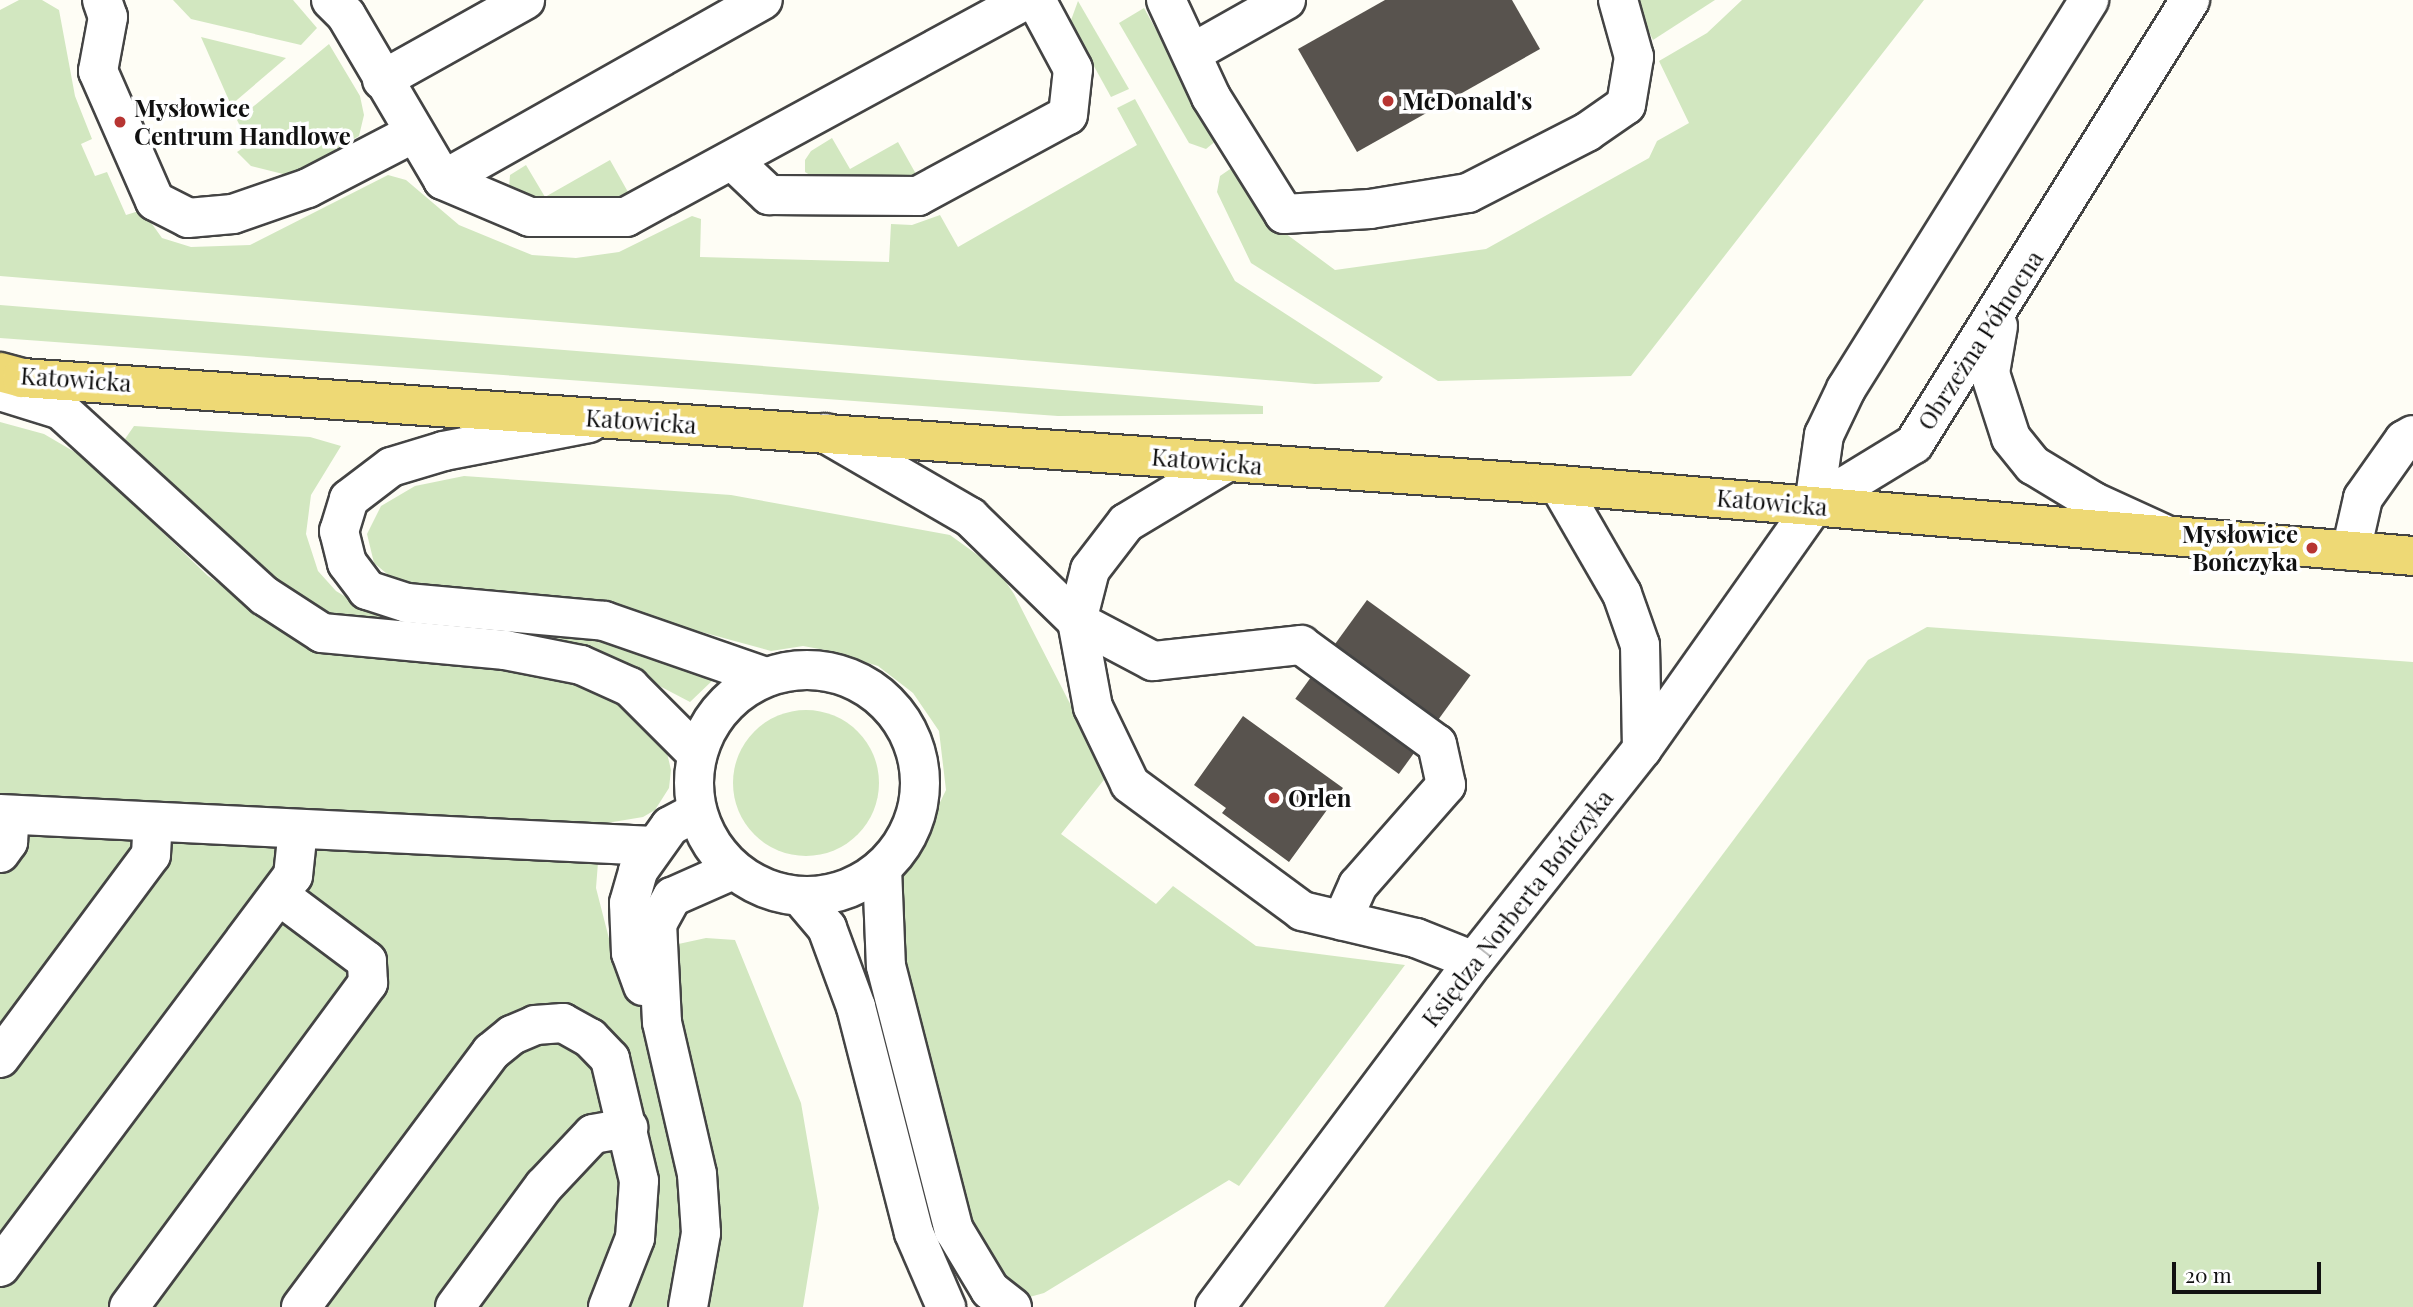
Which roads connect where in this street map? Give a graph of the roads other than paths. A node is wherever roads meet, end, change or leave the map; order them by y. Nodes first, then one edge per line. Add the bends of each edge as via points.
1 (102, 0) edge
2 (331, 0) edge
3 (525, 0) edge
4 (762, 0) edge
5 (1027, 0) edge
6 (1036, 0) edge
7 (1166, 0) edge
8 (1286, 0) edge
9 (1618, 0) edge
10 (2089, 0) edge
11 (2190, 0) edge
12 (1192, 53) junction
13 (382, 80) junction
14 (414, 133) junction
15 (733, 161) junction
16 (443, 180) junction
17 (2001, 310) junction
18 (5, 380) edge
19 (612, 419) junction
20 (825, 433) junction
21 (2413, 435) edge
22 (1224, 464) junction
23 (1559, 485) junction
24 (1814, 505) junction
25 (2171, 537) junction
26 (2351, 551) junction
27 (2413, 556) edge
28 (1077, 621) junction
29 (766, 677) junction
30 (1642, 749) junction
31 (697, 754) junction
32 (696, 811) junction
33 (5, 815) edge
34 (153, 822) junction
35 (298, 829) junction
36 (653, 845) junction
37 (0, 853) edge
38 (883, 868) junction
39 (733, 870) junction
40 (280, 895) junction
41 (800, 896) junction
42 (1342, 920) junction
43 (1474, 961) junction
44 (662, 1022) junction
45 (0, 1058) edge
46 (628, 1128) junction
47 (0, 1267) edge
48 (130, 1307) edge
49 (301, 1307) edge
50 (455, 1307) edge
51 (608, 1307) edge
52 (688, 1307) edge
53 (946, 1307) edge
54 (1012, 1307) edge
55 (1214, 1307) edge

1 - 14 street via 108,16 99,71 155,201 188,218 233,214 308,188
2 - 13 street via 346,15
3 - 13 street
4 - 16 street
5 - 15 street
6 - 15 street via 1073,69 1068,115 918,197 769,195
7 - 12 street
8 - 12 street
9 - 12 street via 1634,57 1626,105 1587,132 1468,192 1370,209 1284,214 1211,97
10 - 24 street via 1846,389 1824,435
11 - 17 street, Obrzeżna Północna
13 - 14 street
14 - 16 street
15 - 16 street via 626,216 530,217
17 - 24 street, Obrzeżna Północna via 1913,444
17 - 25 street via 1990,373 2011,438 2043,471 2094,502
18 - 19 main road, Katowicka
18 - 31 street via 61,410 265,596 322,633 505,650 581,665 630,687
19 - 20 main road, Katowicka
19 - 29 street via 391,467 349,499 339,531 347,563 367,590 407,603 604,621
20 - 22 main road, Katowicka
20 - 28 street via 970,517
21 - 26 street via 2404,440 2363,498
22 - 23 main road, Katowicka
22 - 28 street via 1126,523 1090,570
23 - 24 main road, Katowicka
23 - 30 street via 1622,594 1640,645
24 - 25 main road, Katowicka
24 - 30 street, Księdza Norberta Bończyka
25 - 26 main road, Katowicka
26 - 27 main road, Katowicka
28 - 42 street via 1093,707 1130,784 1302,911
28 - 42 street via 1153,661 1301,645 1437,744 1446,785 1358,885
29 - 31 street via 736,695 711,722
29 - 38 street via 805,670 844,676 878,695 904,724 919,761 919,800 907,837
30 - 43 street, Księdza Norberta Bończyka
31 - 32 street
32 - 36 street via 670,826
32 - 39 street via 710,844
33 - 34 street
33 - 37 street via 8,842
34 - 35 street
34 - 45 street via 151,855
35 - 36 street
35 - 40 street via 293,876
36 - 44 street via 638,872 629,903 631,953
38 - 41 street via 844,891
38 - 54 street via 886,966 954,1230 990,1290
39 - 41 street via 765,889
39 - 44 street via 672,897 657,924
40 - 47 street
40 - 48 street via 367,961 368,983
41 - 53 street via 827,928 856,1007 914,1233
42 - 43 street via 1416,938
43 - 55 street, Księdza Norberta Bończyka
44 - 52 street via 697,1174 701,1233
46 - 49 street via 610,1059 590,1038 564,1023 535,1025 512,1035 491,1052
46 - 50 street via 593,1135 544,1186
46 - 51 street via 639,1181 635,1238

